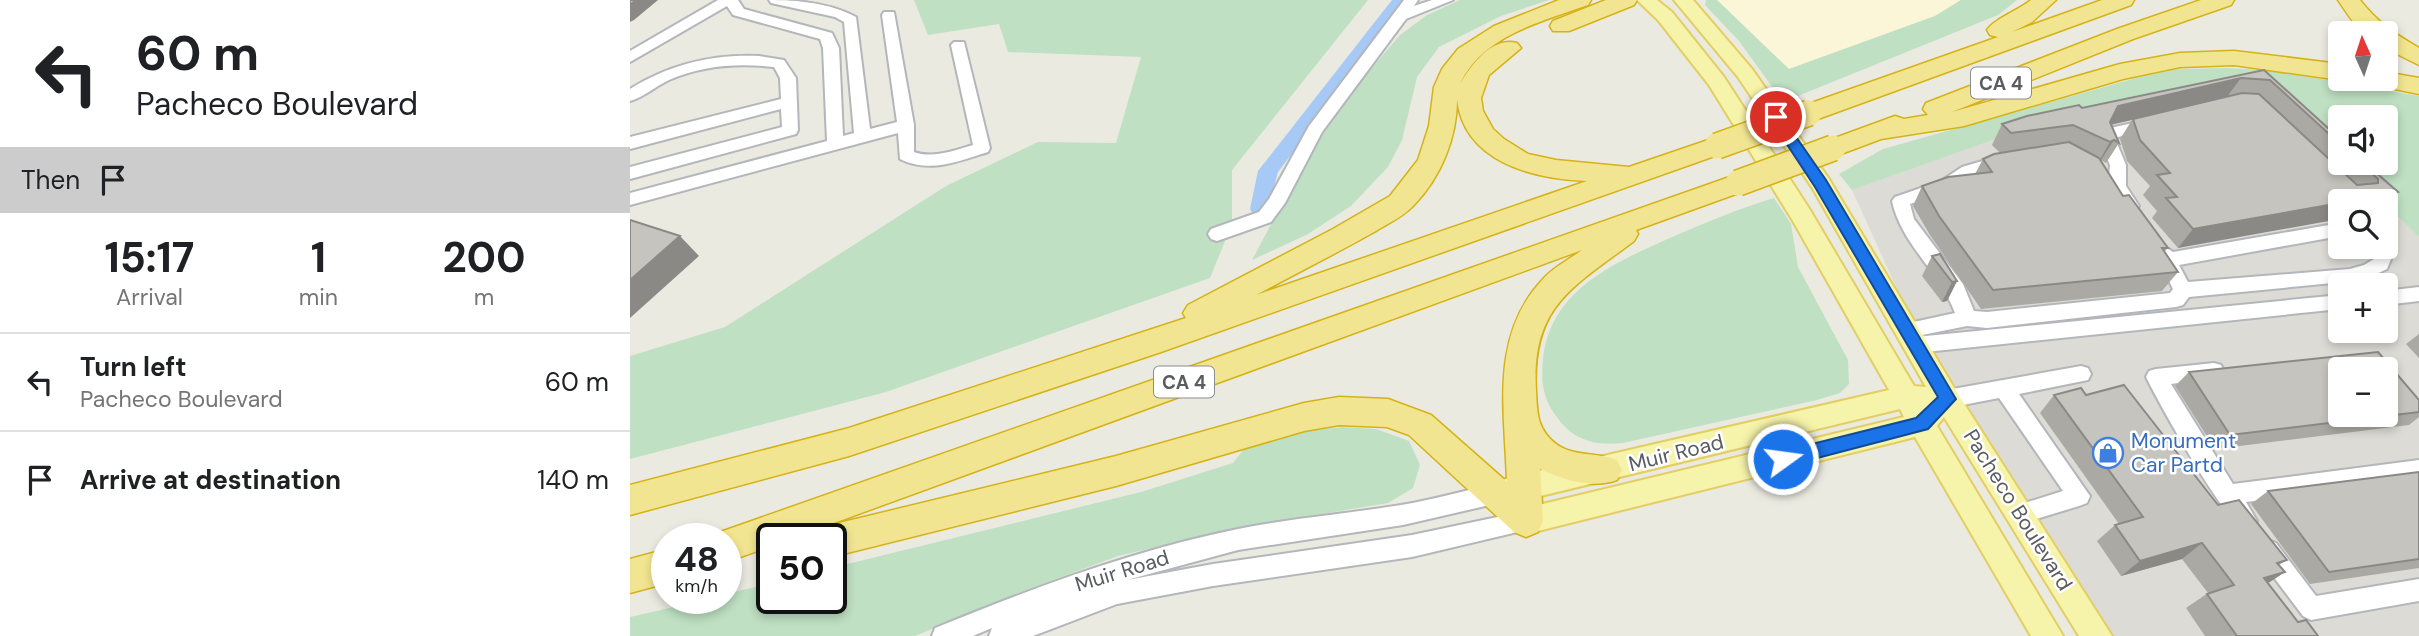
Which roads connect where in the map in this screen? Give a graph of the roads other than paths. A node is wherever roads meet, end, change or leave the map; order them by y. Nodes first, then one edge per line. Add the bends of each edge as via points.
1 (730, 0) edge
2 (776, 0) edge
3 (1410, 0) edge
4 (1446, 0) edge
5 (1580, 0) edge
6 (1626, 0) edge
7 (1646, 0) edge
8 (1683, 0) edge
9 (2045, 0) edge
10 (2123, 0) edge
11 (2223, 0) edge
12 (2349, 0) edge
13 (889, 16) dead end
14 (1401, 16) junction
15 (2365, 21) edge
16 (958, 45) dead end
17 (2398, 46) edge
18 (630, 57) edge
19 (2419, 58) edge
20 (1957, 60) junction
21 (2328, 70) edge
22 (2398, 82) edge
23 (2419, 86) edge
24 (630, 96) edge
25 (789, 102) junction
26 (2163, 121) edge
27 (906, 125) junction
28 (1877, 131) junction
29 (862, 135) junction
30 (630, 143) edge
31 (835, 143) junction
32 (2021, 159) edge
33 (2095, 172) edge
34 (630, 173) edge
35 (1638, 174) junction
36 (2117, 187) junction
37 (630, 199) edge
38 (1642, 218) junction
39 (2139, 218) edge
40 (2328, 231) edge
41 (1217, 234) dead end
42 (2153, 239) edge
43 (2384, 259) edge
44 (2168, 260) junction
45 (2183, 290) junction
46 (2419, 294) edge
47 (2398, 296) edge
48 (2328, 303) edge
49 (1967, 318) junction
50 (1912, 338) junction
51 (1150, 342) junction
52 (2235, 369) edge
53 (2081, 374) dead end
54 (2003, 387) junction
55 (1906, 397) junction
56 (1947, 399) junction
57 (1520, 416) junction
58 (1922, 424) junction
59 (1605, 470) junction
60 (2419, 470) edge
61 (1510, 491) junction
62 (2227, 495) junction
63 (630, 499) edge
64 (2020, 514) junction
65 (1526, 521) junction
66 (847, 537) edge
67 (742, 540) edge
68 (651, 570) edge
69 (630, 576) edge
70 (2419, 590) edge
71 (944, 636) edge
72 (1001, 636) edge
73 (2048, 636) edge
74 (2097, 636) edge

1 - 18 street
1 - 31 street via 737,12 827,36
2 - 29 street via 851,20
3 - 14 street
4 - 14 street
5 - 51 highway via 1501,30 1462,59 1445,89 1434,154 1423,177 1402,202 1236,290
6 - 35 highway via 1496,57 1478,71 1469,91 1470,112 1492,145 1518,160 1550,170
7 - 55 main road, Pacheco Boulevard via 1665,16 1716,79 1802,216
8 - 50 main road, Pacheco Boulevard via 1745,73 1821,184
9 - 20 highway
10 - 20 highway, CA 4
11 - 28 highway, CA 4
12 - 15 highway
13 - 27 street
14 - 41 street via 1315,130 1265,217
16 - 27 street via 982,148 914,160 906,155
17 - 19 highway
20 - 35 highway, CA 4, bridge
21 - 28 highway via 2234,58 2180,60 2120,72 1964,118
22 - 23 highway
24 - 25 street via 684,68 756,59 779,63 788,78
25 - 30 street
25 - 34 street via 790,130
26 - 36 street via 2112,133 2108,141 2118,165
27 - 29 street
28 - 38 highway, CA 4, bridge
29 - 31 street
31 - 37 street
32 - 49 street via 1968,171 1947,185 1900,201 1905,221 1956,289
33 - 36 street
35 - 51 highway, CA 4
36 - 39 street
38 - 57 highway via 1555,285 1537,308 1521,347
38 - 67 highway, CA 4
40 - 44 street
42 - 44 street
43 - 45 street via 2376,270 2363,273
44 - 45 street
45 - 49 street via 2176,300 1987,320
46 - 47 street
48 - 50 street
49 - 50 street
50 - 56 main road, Pacheco Boulevard
51 - 63 highway, CA 4 via 849,442
52 - 62 street via 2155,377
53 - 54 street
54 - 56 street
54 - 64 street via 2079,496
55 - 56 main road, Muir Road
55 - 58 main road, Pacheco Boulevard
55 - 59 main road, Muir Road
56 - 58 main road
56 - 64 main road, Pacheco Boulevard
57 - 59 highway via 1530,441 1545,455 1571,468
57 - 61 highway
58 - 65 main road, Muir Road
58 - 73 main road, Pacheco Boulevard
59 - 61 main road, Muir Road
60 - 62 street
61 - 65 highway
61 - 66 highway via 1420,425 1388,413 1339,411
61 - 71 street, Muir Road via 1393,516 1292,528 1217,544 1043,595
62 - 70 street via 2311,608
64 - 74 main road, Pacheco Boulevard
65 - 72 street, Muir Road via 1412,546 1117,593
68 - 69 highway

